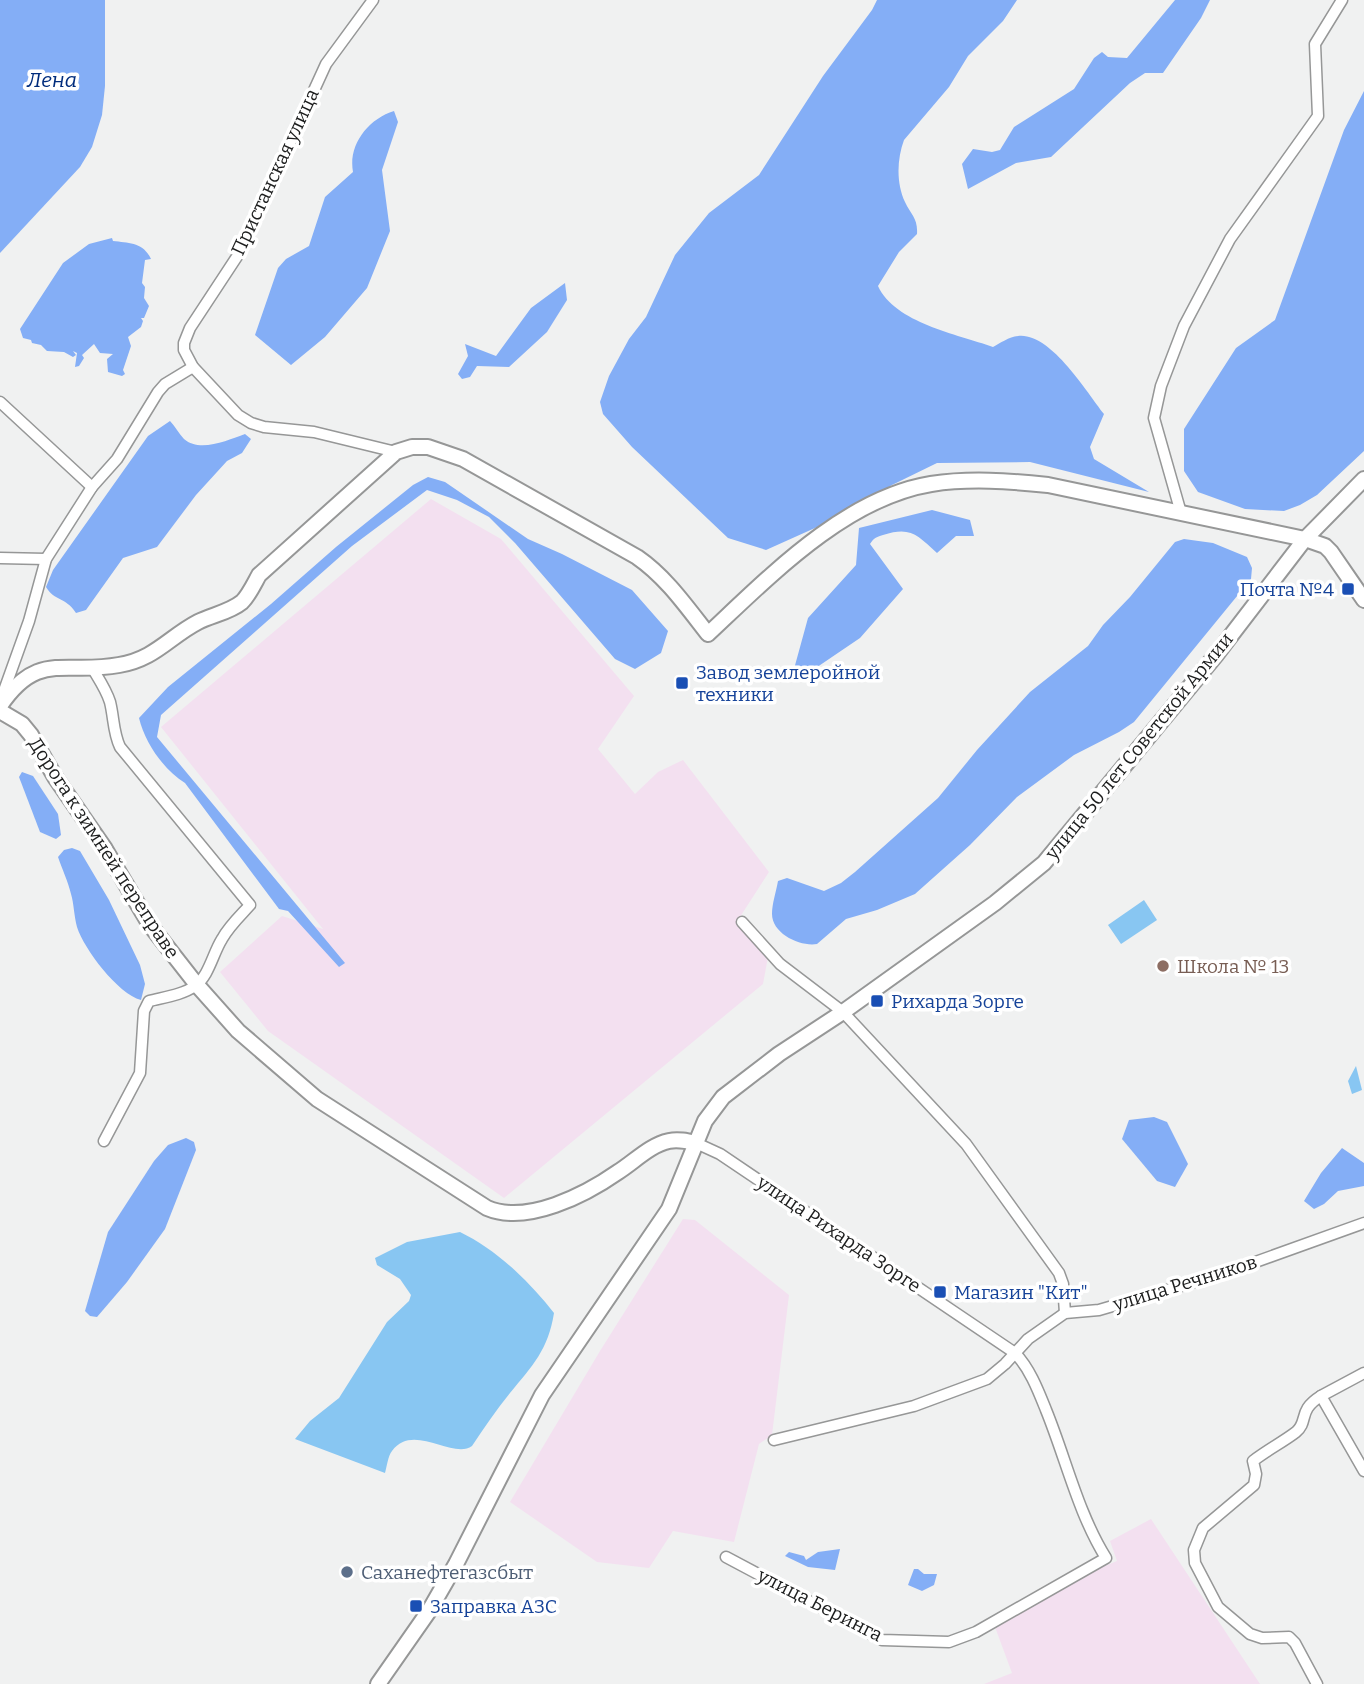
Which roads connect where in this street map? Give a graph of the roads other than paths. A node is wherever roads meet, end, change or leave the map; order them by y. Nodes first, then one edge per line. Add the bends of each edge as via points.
1 (373, 0) edge
2 (1342, 0) edge
3 (192, 367) junction
4 (0, 402) edge
5 (396, 452) junction
6 (1364, 479) edge
7 (92, 487) junction
8 (1181, 513) junction
9 (1306, 539) junction
10 (0, 558) edge
11 (46, 559) junction
12 (1364, 600) edge
13 (91, 666) junction
14 (0, 704) edge
15 (0, 711) edge
16 (742, 922) dead end
17 (197, 985) junction
18 (843, 1012) junction
19 (104, 1142) dead end
20 (696, 1143) junction
21 (1364, 1223) edge
22 (1065, 1313) junction
23 (1015, 1353) junction
24 (1364, 1373) edge
25 (1321, 1396) junction
26 (774, 1440) dead end
27 (1364, 1471) edge
28 (726, 1557) dead end
29 (1106, 1558) joint
30 (379, 1684) edge
31 (1317, 1684) edge

1 - 3 street, Пристанская улица via 326,64 240,253 186,336 184,350
2 - 8 street via 1315,44 1318,116 1230,239 1184,326 1161,386 1154,418
3 - 5 street via 251,423 314,432
3 - 7 street via 158,392 117,459
4 - 7 street
5 - 8 main road via 428,447 463,459 637,557 669,585 708,634 829,530 877,501 929,484 1048,485
5 - 13 main road via 259,575 235,608 194,624 150,656 119,665
6 - 9 main road, улица 50 лет Советской Армии
7 - 11 street
8 - 9 main road
9 - 12 main road via 1331,552
9 - 18 main road, улица 50 лет Советской Армии via 1044,863
10 - 11 street
11 - 14 street
13 - 14 main road via 34,673 23,678
13 - 17 street via 110,704 120,747 250,905 224,935
15 - 17 main road, Дорога к зимней переправе via 31,735 150,925
16 - 18 street via 780,964
17 - 19 street via 149,1001 144,1012 140,1073
17 - 20 main road, Дорога к зимней переправе via 238,1031 317,1099 500,1214 554,1205 598,1185 662,1143
18 - 20 main road, улица 50 лет Советской Армии via 723,1097
18 - 22 street via 987,1170 1059,1273
20 - 23 street, улица Рихарда Зорге via 720,1154
20 - 30 main road, улица 50 лет Советской Армии via 669,1209 542,1395 456,1564
21 - 22 street, улица Речников via 1222,1274 1099,1310
22 - 23 street, улица Речников
23 - 26 street via 988,1379 932,1400
23 - 29 street, улица Рихарда Зорге via 1039,1392 1088,1527
24 - 25 street
25 - 27 street
25 - 31 street via 1305,1409 1296,1432 1253,1461 1254,1485 1209,1521 1194,1550 1198,1572 1218,1608 1256,1637 1289,1637
28 - 29 street, улица Беринга via 882,1640 939,1642 976,1632

